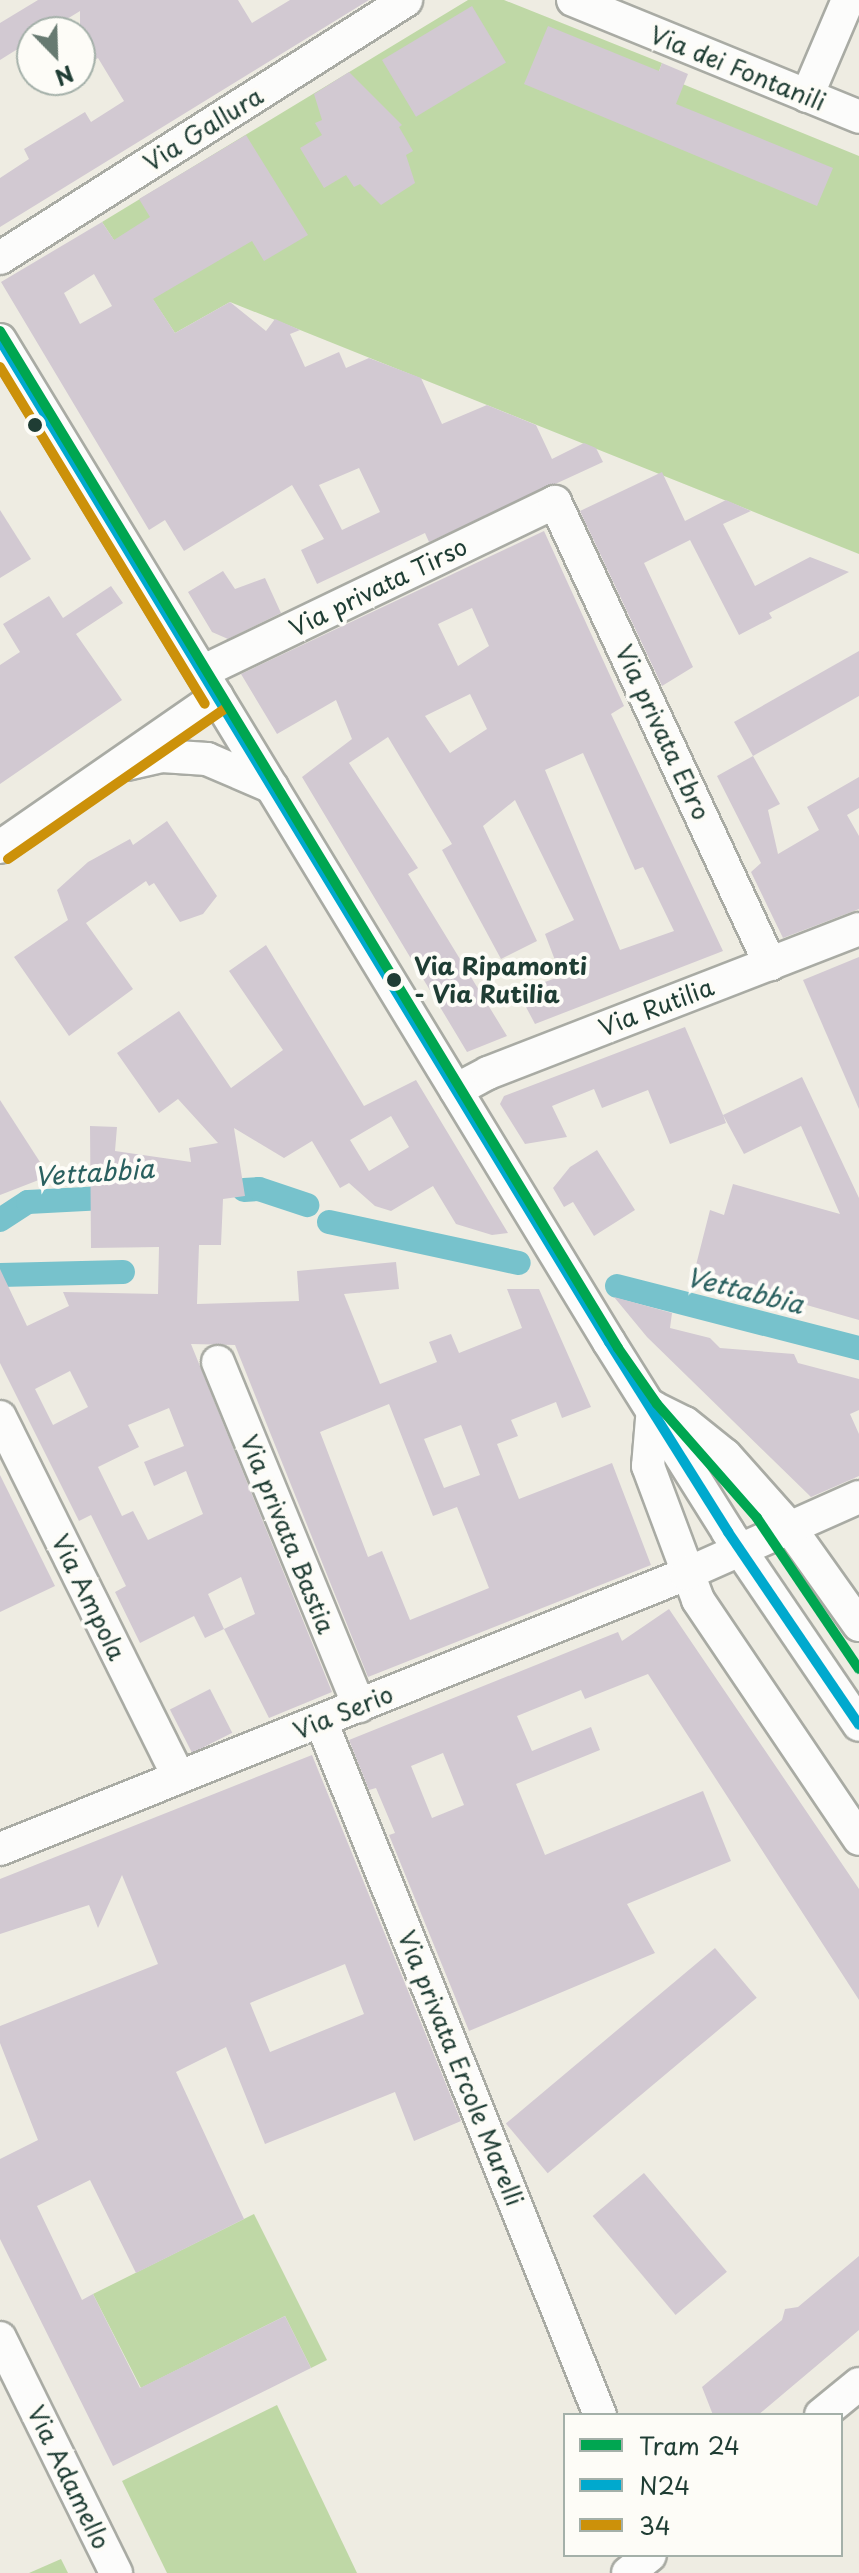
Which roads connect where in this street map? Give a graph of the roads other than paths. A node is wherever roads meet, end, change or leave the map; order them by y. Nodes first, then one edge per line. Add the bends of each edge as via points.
1 (406, 0) edge
2 (573, 0) edge
3 (848, 0) edge
4 (807, 96) junction
5 (859, 117) edge
6 (0, 258) edge
7 (0, 340) edge
8 (555, 502) joint
9 (209, 684) junction
10 (112, 769) junction
11 (272, 787) junction
12 (0, 847) edge
13 (859, 929) edge
14 (770, 964) junction
15 (456, 1090) junction
16 (218, 1362) dead end
17 (653, 1407) junction
18 (0, 1417) edge
19 (859, 1497) edge
20 (790, 1528) junction
21 (741, 1550) junction
22 (686, 1574) junction
23 (859, 1625) edge
24 (359, 1706) junction
25 (321, 1721) junction
26 (859, 1725) edge
27 (179, 1777) junction
28 (859, 1839) edge
29 (0, 1849) edge
30 (0, 2338) edge
31 (859, 2384) edge
32 (599, 2413) edge
33 (823, 2413) edge
34 (648, 2557) edge
35 (116, 2573) edge
36 (628, 2573) edge

1 - 6 street, Via Gallura
2 - 4 street, Via dei Fontanili
3 - 4 street
4 - 5 street, Via dei Fontanili
7 - 9 street
8 - 9 street, Via privata Tirso
8 - 14 street, Via privata Ebro
9 - 10 street, Via privata Tirso
9 - 11 street
10 - 11 street via 143,759 184,756 224,764
10 - 12 street, Via privata Tirso
11 - 15 street
13 - 14 street, Via Rutilia
14 - 15 street, Via Rutilia
15 - 17 street
16 - 24 street, Via privata Bastia
17 - 20 street via 685,1423 725,1455
17 - 21 street
17 - 22 street via 648,1466
18 - 27 street, Via Ampola
19 - 20 street, Via Serio
20 - 21 street, Via Serio
20 - 23 street
21 - 22 street, Via Serio
21 - 26 street
22 - 24 street, Via Serio
22 - 28 street via 698,1600
24 - 25 street, Via Serio
25 - 27 street, Via Serio
25 - 32 street, Via privata Ercole Marelli
27 - 29 street, Via Serio
30 - 35 street, Via Adamello
31 - 33 street
34 - 36 street

